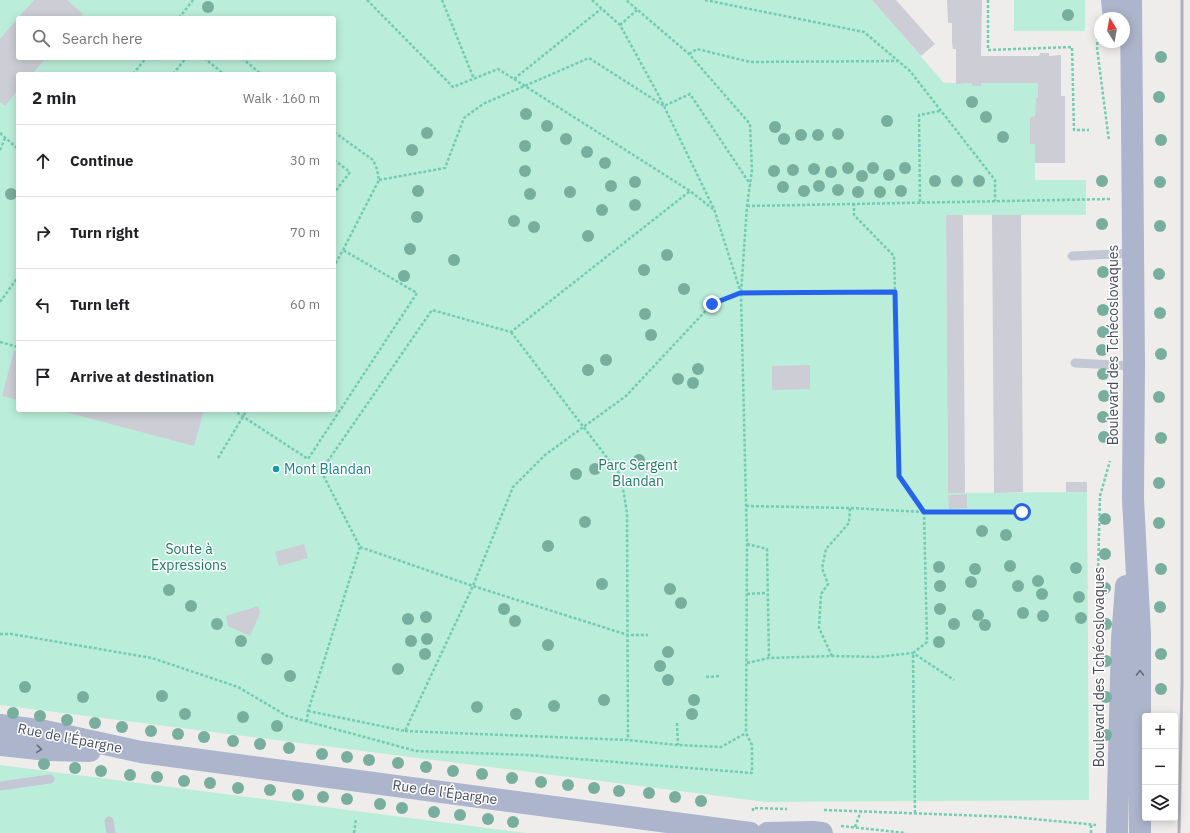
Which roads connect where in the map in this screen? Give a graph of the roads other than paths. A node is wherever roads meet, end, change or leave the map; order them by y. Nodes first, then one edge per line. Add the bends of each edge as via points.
1 (1112, 0) edge
2 (1131, 0) edge
3 (1109, 12) edge
4 (1119, 48) edge
5 (1133, 133) junction
6 (1132, 253) junction
7 (1072, 256) dead end
8 (1075, 363) dead end
9 (1134, 366) junction
10 (1133, 499) junction
11 (0, 725) edge
12 (0, 746) edge
13 (141, 752) junction
14 (50, 779) dead end
15 (0, 786) edge
16 (109, 821) dead end
17 (751, 825) edge
18 (1108, 829) edge
19 (111, 833) edge
20 (767, 833) edge
21 (822, 833) edge
22 (1140, 833) edge

1 - 3 main road
2 - 5 main road, Boulevard des Tchécoslovaques
4 - 5 main road, Boulevard des Tchécoslovaques
5 - 6 main road, Boulevard des Tchécoslovaques
6 - 7 lane
6 - 9 main road, Boulevard des Tchécoslovaques
8 - 9 lane
9 - 10 main road, Boulevard des Tchécoslovaques
10 - 18 main road, Boulevard des Tchécoslovaques
22 -> 10 main road, Boulevard des Tchécoslovaques via 1140,634
11 - 13 main road, Rue de l'Épargne
12 -> 13 main road, Rue de l'Épargne
13 - 17 main road, Rue de l'Épargne
14 - 15 lane
16 - 19 lane
20 - 21 main road

